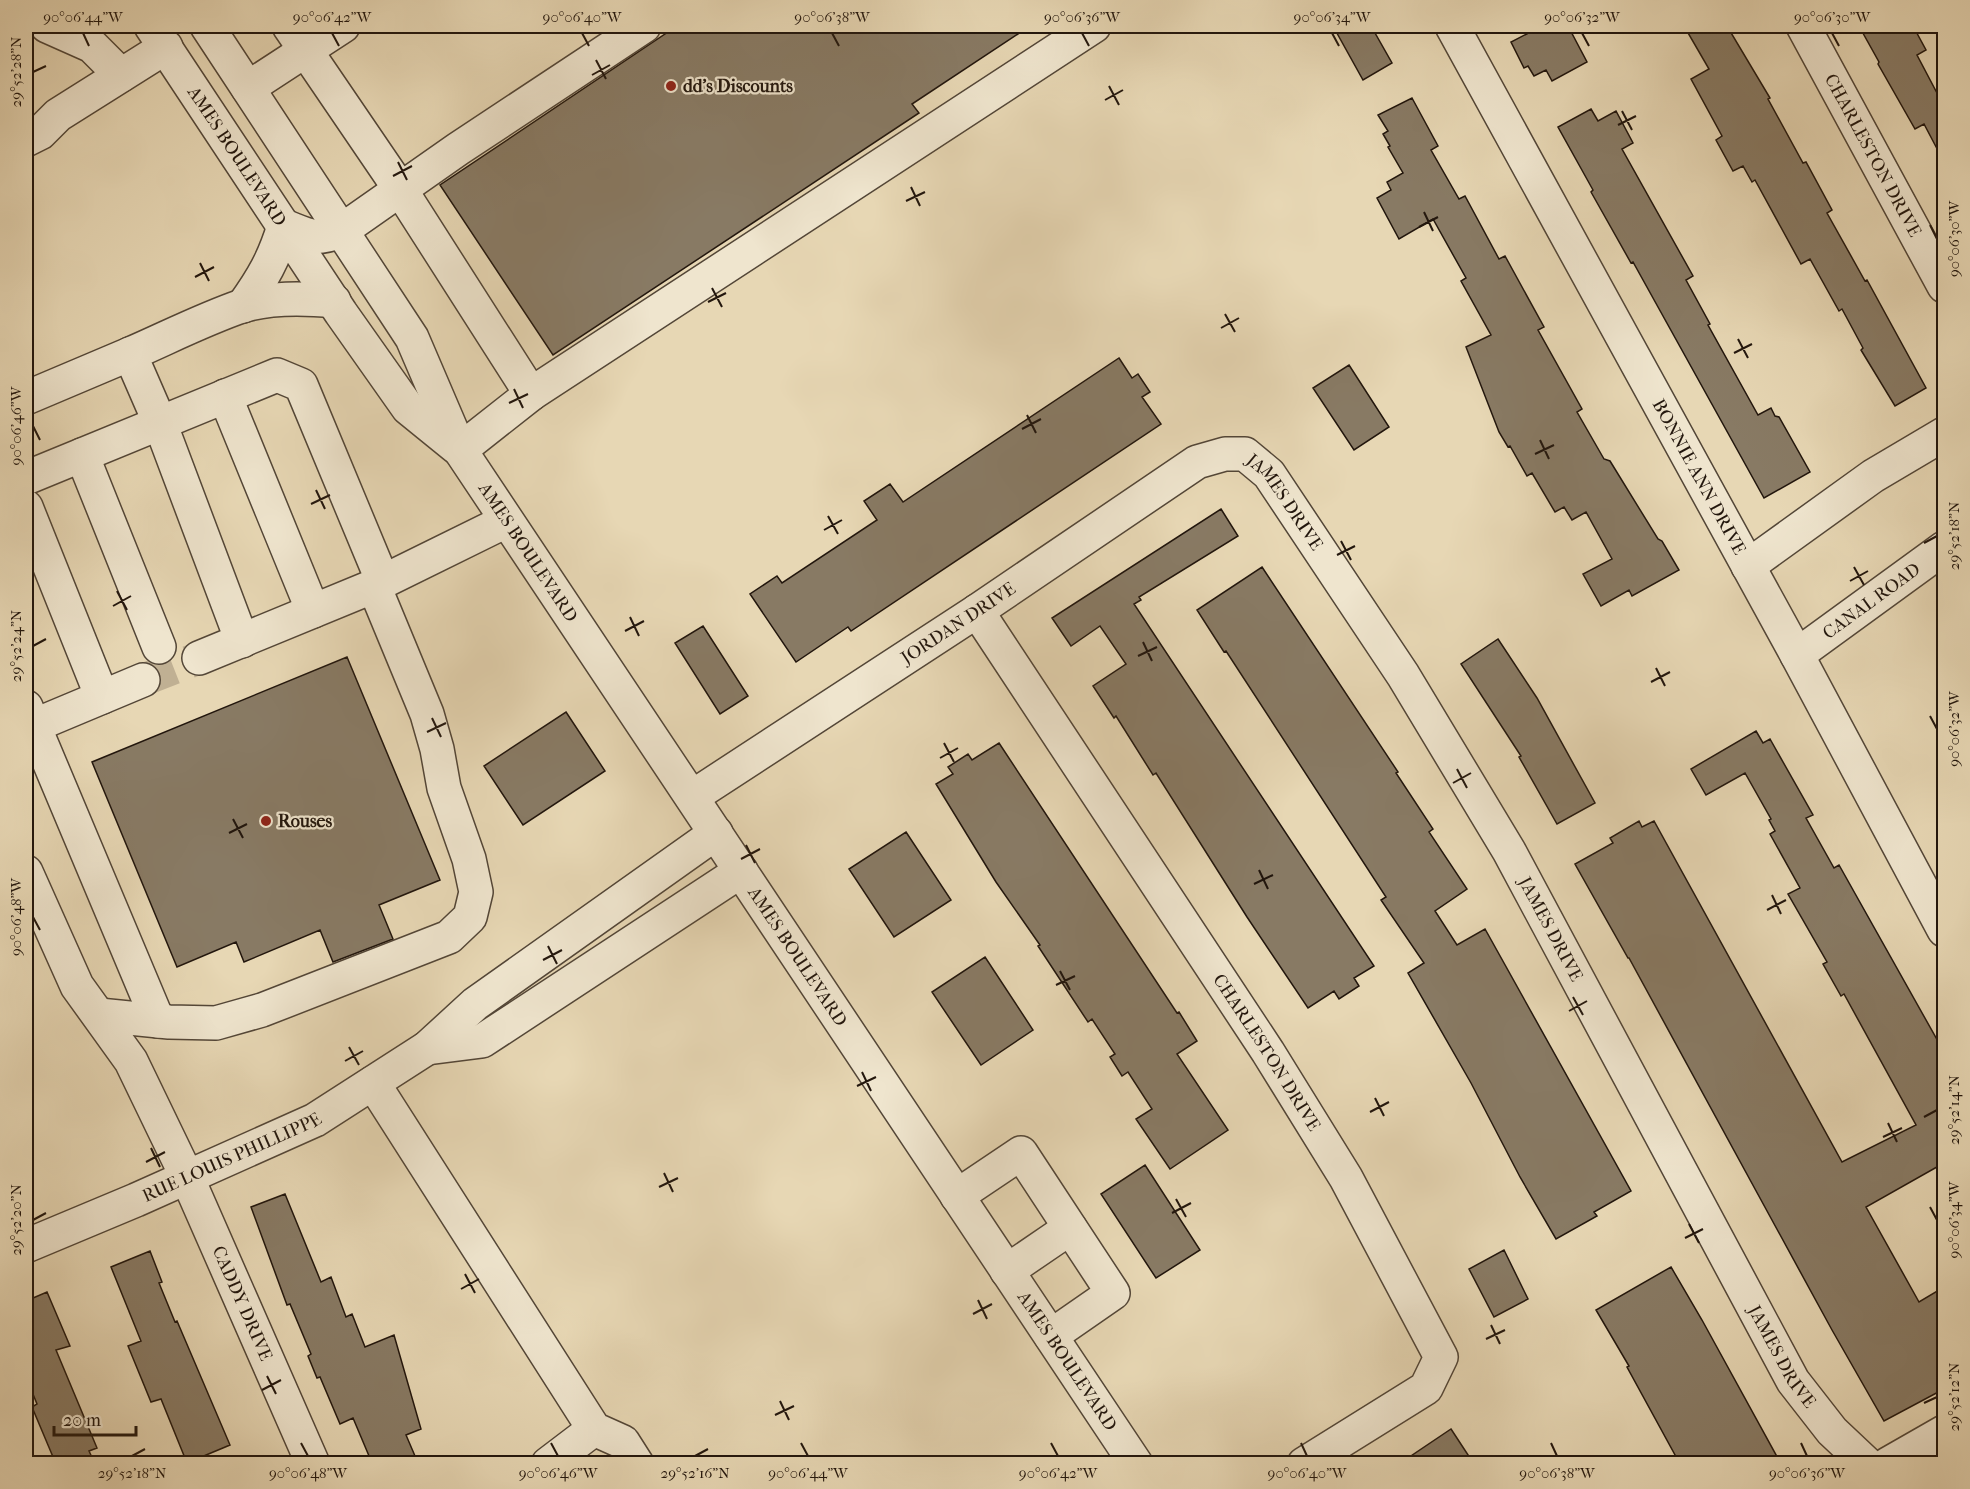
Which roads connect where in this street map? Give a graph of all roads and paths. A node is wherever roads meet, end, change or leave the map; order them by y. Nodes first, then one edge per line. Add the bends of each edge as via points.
1 (47, 26) edge
2 (207, 26) edge
3 (343, 26) edge
4 (644, 26) edge
5 (1094, 26) edge
6 (1452, 26) edge
7 (1803, 26) edge
8 (158, 36) edge
9 (297, 38) edge
10 (121, 75) junction
11 (248, 88) junction
12 (26, 141) edge
13 (400, 189) junction
14 (284, 226) junction
15 (341, 231) junction
16 (1944, 286) edge
17 (334, 302) junction
18 (243, 306) junction
19 (130, 354) junction
20 (531, 394) junction
21 (225, 396) junction
22 (26, 398) edge
23 (160, 423) junction
24 (1944, 434) edge
25 (460, 450) junction
26 (1225, 454) joint
27 (82, 455) junction
28 (26, 478) edge
29 (26, 507) edge
30 (507, 520) junction
31 (1944, 548) edge
32 (1748, 566) junction
33 (379, 584) junction
34 (313, 611) junction
35 (977, 611) junction
36 (242, 641) junction
37 (159, 646) dead end
38 (1797, 655) junction
39 (200, 658) tunnel mouth
40 (143, 680) tunnel mouth
41 (102, 697) junction
42 (28, 720) edge
43 (692, 797) junction
44 (716, 833) junction
45 (741, 871) junction
46 (26, 872) edge
47 (1944, 930) edge
48 (99, 1015) junction
49 (158, 1021) junction
50 (427, 1048) junction
51 (373, 1083) junction
52 (187, 1177) junction
53 (957, 1196) junction
54 (1070, 1228) junction
55 (26, 1246) edge
56 (1007, 1271) junction
57 (1051, 1336) junction
58 (594, 1429) junction
59 (1944, 1432) edge
60 (314, 1464) edge
61 (548, 1464) edge
62 (637, 1464) edge
63 (1136, 1464) edge
64 (1304, 1464) edge
65 (1868, 1464) edge
66 (1888, 1464) edge

1 - 10 street via 92,46
2 - 11 street, AMES BOULEVARD
3 - 9 street
4 - 13 street
5 - 20 street
6 - 32 street, BONNIE ANN DRIVE
7 - 16 street, CHARLESTON DRIVE
8 - 10 street
8 - 14 street, AMES BOULEVARD
9 - 11 street
9 - 13 street
10 - 12 street via 58,115
11 - 15 street, AMES BOULEVARD
13 - 15 street
13 - 20 street
14 - 15 street via 323,238
14 - 17 street, AMES BOULEVARD
14 - 18 street via 275,256
15 - 25 street, AMES BOULEVARD via 412,338
17 - 18 street via 295,299
17 - 25 street, AMES BOULEVARD via 408,408
18 - 19 street
19 - 22 street
19 - 23 street
20 - 25 street
21 - 23 street
21 - 33 street via 277,375 301,385
21 - 34 street
23 - 27 street
23 - 36 street
24 - 32 street via 1873,476
25 - 30 street, AMES BOULEVARD
26 - 35 street, JORDAN DRIVE via 1197,462
26 - 65 street, JAMES DRIVE via 1245,454 1269,474 1403,675 1509,851 1793,1381 1832,1431
27 - 28 street
27 - 37 street
29 - 41 street
30 - 33 street
30 - 43 street, AMES BOULEVARD
31 - 38 street, CANAL ROAD
32 - 38 street, BONNIE ANN DRIVE
33 - 34 street
33 - 49 street via 427,714 444,788 469,859 476,892 470,917 449,937 262,1010 216,1023
34 - 36 street
35 - 43 street, JORDAN DRIVE
35 - 64 street, CHARLESTON DRIVE via 1268,1052 1346,1178 1441,1358 1426,1388
36 - 39 street
38 - 47 street, BONNIE ANN DRIVE
40 - 41 street
41 - 42 street
42 - 49 street
43 - 44 street, AMES BOULEVARD
44 - 45 street, AMES BOULEVARD
44 - 50 street, RUE LOUIS PHILLIPPE via 475,1004
45 - 50 street, RUE LOUIS PHILLIPPE via 482,1041
45 - 53 street, AMES BOULEVARD
46 - 48 street, CADDY DRIVE via 77,986
48 - 49 street
48 - 52 street, CADDY DRIVE via 131,1060
50 - 51 street, RUE LOUIS PHILLIPPE
51 - 52 street, RUE LOUIS PHILLIPPE via 315,1120
51 - 58 street
52 - 55 street, RUE LOUIS PHILLIPPE
52 - 60 street, CADDY DRIVE
53 - 54 street via 1020,1153
53 - 56 street, AMES BOULEVARD
54 - 56 street
54 - 57 street via 1113,1293
56 - 57 street, AMES BOULEVARD
57 - 63 street, AMES BOULEVARD
58 - 61 street
58 - 62 street via 623,1443
59 - 66 street

